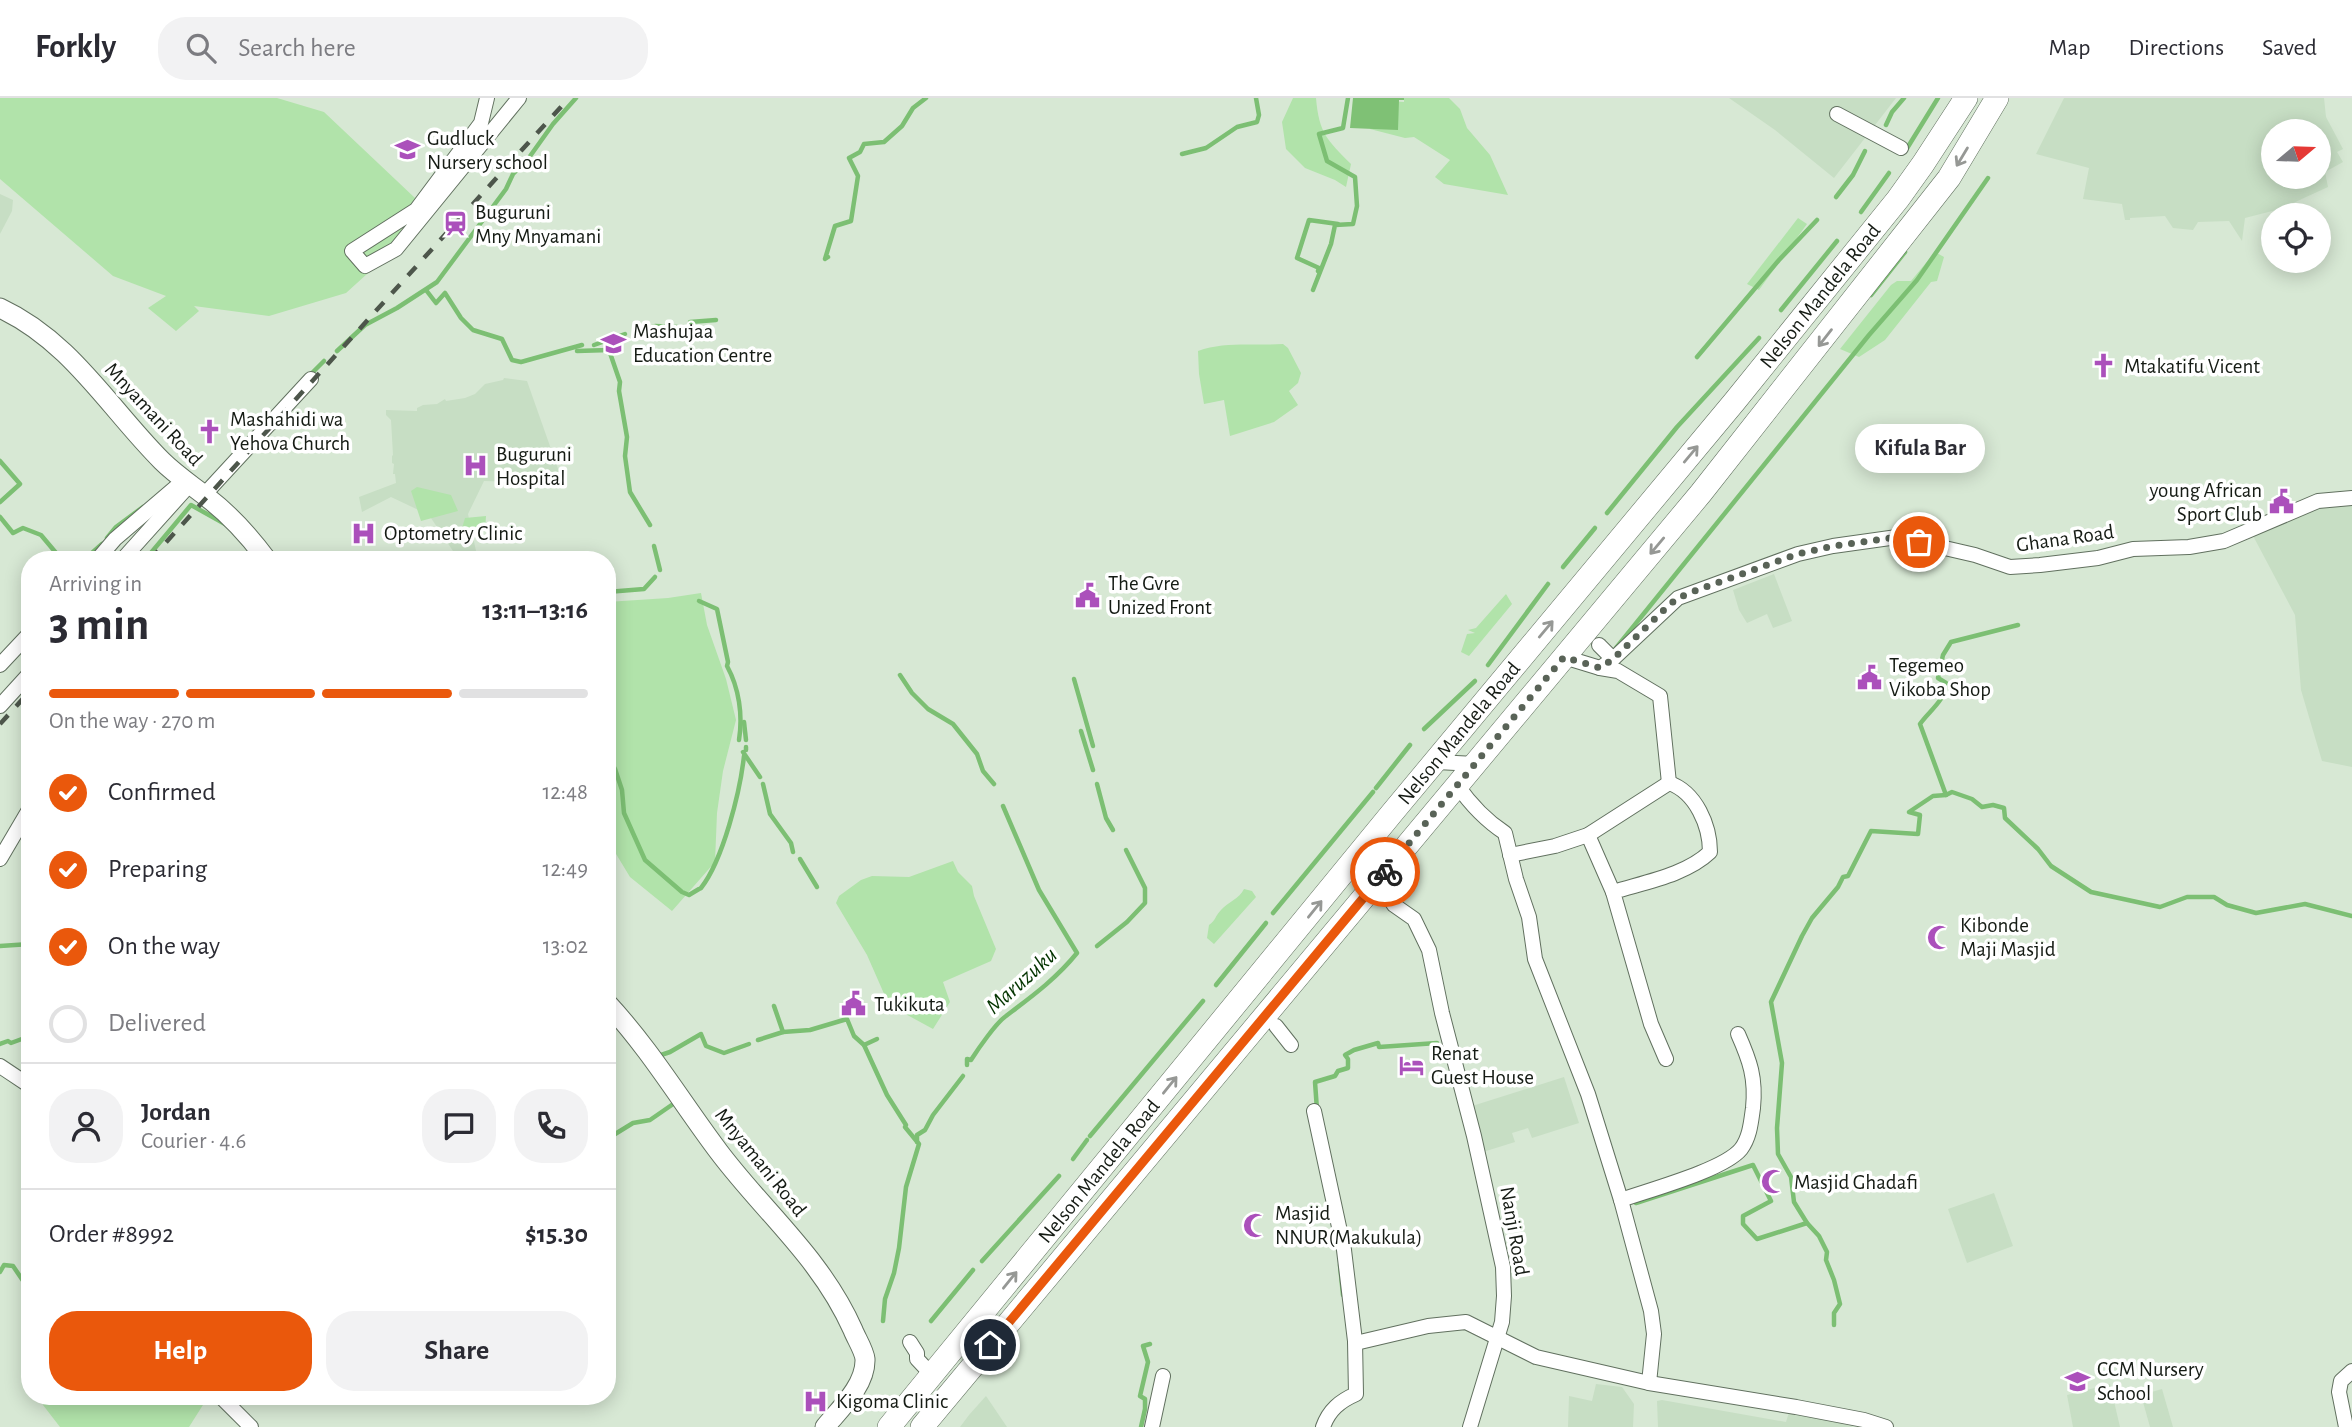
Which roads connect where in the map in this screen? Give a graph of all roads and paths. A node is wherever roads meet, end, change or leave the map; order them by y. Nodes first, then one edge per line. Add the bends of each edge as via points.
1 (487, 98) edge
2 (519, 98) edge
3 (1966, 98) edge
4 (1997, 98) edge
5 (1837, 114) dead end
6 (1901, 148) dead end
7 (0, 308) edge
8 (311, 379) dead end
9 (192, 487) junction
10 (2352, 498) edge
11 (105, 551) edge
12 (130, 551) edge
13 (260, 551) edge
14 (21, 643) edge
15 (1599, 645) dead end
16 (1564, 657) junction
17 (1613, 659) junction
18 (0, 665) edge
19 (1600, 668) junction
20 (21, 683) edge
21 (0, 706) edge
22 (1437, 762) junction
23 (1475, 764) junction
24 (1669, 783) junction
25 (1457, 785) junction
26 (21, 823) edge
27 (1588, 835) junction
28 (1510, 855) junction
29 (0, 859) edge
30 (1378, 881) junction
31 (1614, 892) junction
32 (616, 1013) edge
33 (1276, 1026) dead end
34 (1738, 1034) dead end
35 (1291, 1045) dead end
36 (1666, 1059) dead end
37 (0, 1066) edge
38 (21, 1080) edge
39 (1314, 1111) dead end
40 (1621, 1200) junction
41 (1497, 1339) junction
42 (1355, 1341) junction
43 (910, 1342) dead end
44 (2352, 1371) edge
45 (932, 1375) junction
46 (1163, 1376) dead end
47 (1649, 1383) junction
48 (229, 1405) edge
49 (251, 1427) edge
50 (825, 1427) edge
51 (889, 1427) edge
52 (922, 1427) edge
53 (1152, 1427) edge
54 (1322, 1427) edge
55 (1470, 1427) edge
56 (1886, 1427) edge
57 (2346, 1427) edge

1 - 2 street via 481,123 416,210 352,251 365,266 396,249
22 -> 3 main road, Nelson Mandela Road via 1898,199
4 -> 16 main road, Nelson Mandela Road via 1949,178 1891,254
5 - 6 street
7 - 9 street, Mnyamani Road via 46,336 82,369 139,437
8 - 9 street
9 - 11 street via 115,539
9 - 12 street
9 - 13 street, Mnyamani Road via 239,526
10 - 17 street, Ghana Road via 2318,501 2224,541 2133,549 2040,565 2010,567 1897,537 1833,546 1798,554 1678,598
14 - 18 street
15 - 17 street
16 - 19 street
16 - 23 main road, Nelson Mandela Road
17 - 19 street, Ghana Road
19 - 24 street via 1618,670 1660,696
20 - 21 street
22 - 23 street
45 -> 22 main road, Nelson Mandela Road
23 - 25 main road, Nelson Mandela Road
24 - 27 street
24 - 31 street via 1681,788 1698,807 1710,838 1710,852 1678,871
25 - 28 street via 1471,806 1505,833
25 - 30 main road, Nelson Mandela Road
26 - 29 street
27 - 28 street
27 - 31 street
28 - 40 street via 1529,917 1535,959 1588,1094
30 - 41 street, Nanji Road via 1394,905 1414,919 1429,950 1503,1267 1502,1322
30 - 52 main road, Nelson Mandela Road
31 - 36 street via 1651,1024
32 - 50 street, Mnyamani Road via 718,1150 840,1301 865,1358 861,1378
33 - 35 street
34 - 40 street via 1751,1063 1755,1091 1750,1130 1740,1150 1718,1165
37 - 38 street
39 - 42 street via 1344,1250
40 - 47 street via 1651,1311 1654,1334
41 - 42 street via 1461,1322
41 - 47 street via 1536,1357
41 - 55 street, Nanji Road
42 - 54 street via 1356,1394 1340,1401
43 - 45 street via 917,1359
44 - 57 street via 2341,1381 2339,1392
45 - 51 main road, Nelson Mandela Road
46 - 53 street
47 - 56 street
48 - 49 street

